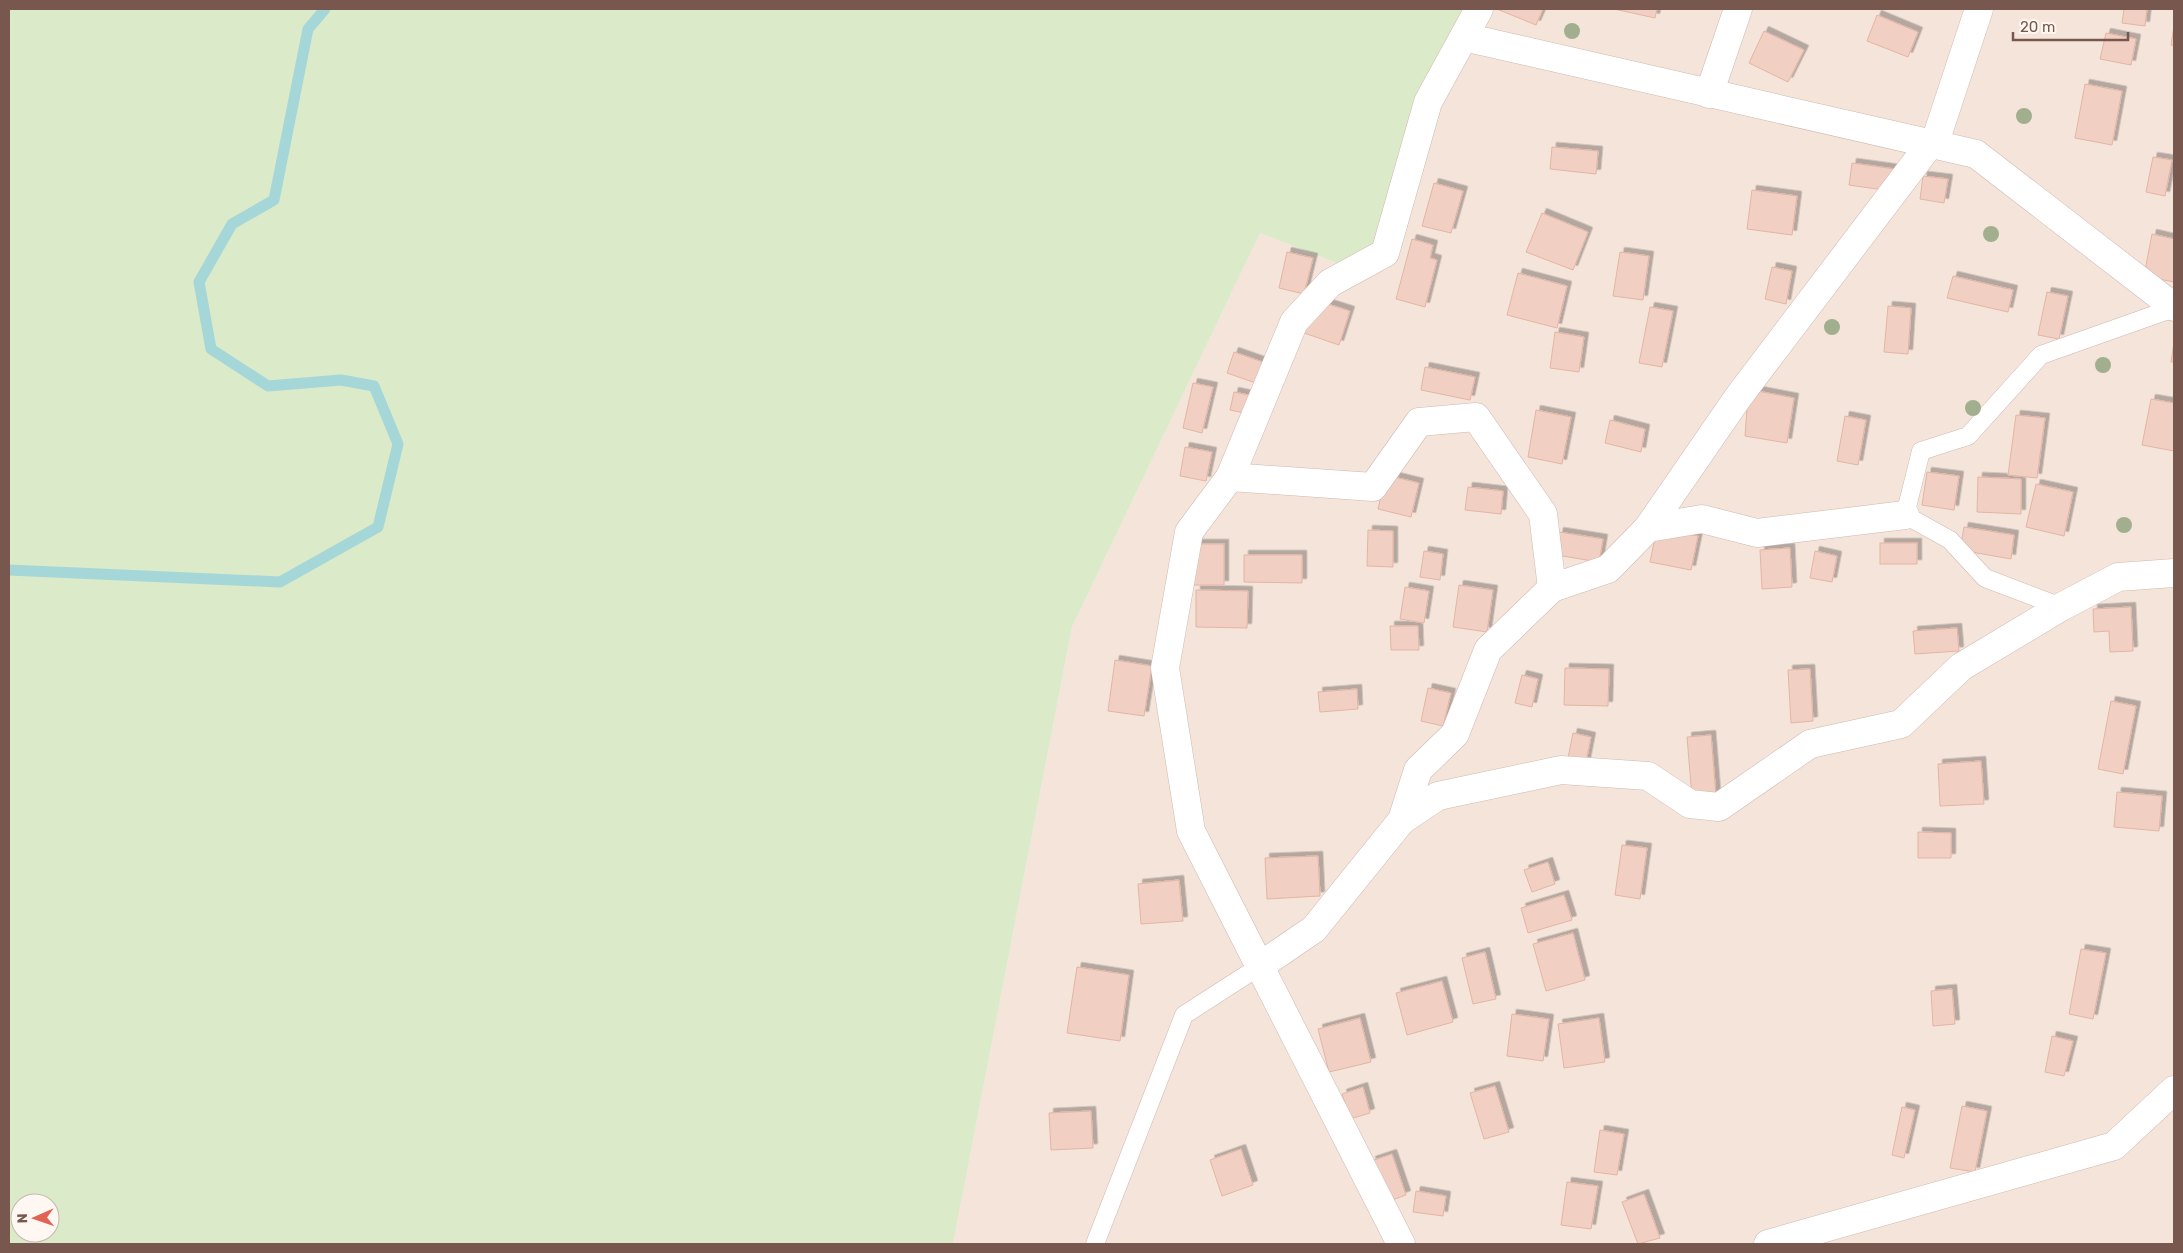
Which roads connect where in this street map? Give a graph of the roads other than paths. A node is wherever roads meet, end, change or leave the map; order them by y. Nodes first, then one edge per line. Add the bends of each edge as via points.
1 (1480, 9) edge
2 (1738, 9) edge
3 (1979, 9) edge
4 (1464, 37) junction
5 (1709, 94) junction
6 (1932, 144) junction
7 (2174, 308) edge
8 (1230, 477) junction
9 (1905, 515) junction
10 (1648, 528) junction
11 (2174, 573) edge
12 (1552, 588) junction
13 (2062, 607) junction
14 (1402, 820) junction
15 (1260, 966) junction
16 (2174, 1090) edge
17 (1095, 1244) edge
18 (1398, 1244) edge
19 (1768, 1244) edge

1 - 4 street
2 - 5 street
3 - 6 street
4 - 5 street
4 - 8 street via 1428,102 1385,254 1330,283 1294,322
5 - 6 street
6 - 7 street via 1976,154
6 - 10 street via 1739,396
7 - 9 lane via 2041,355 1968,436 1921,451
8 - 12 street via 1374,487 1419,422 1476,417 1543,514
8 - 15 street via 1189,532 1165,668 1191,831
9 - 10 street via 1758,533 1702,519
9 - 13 lane via 1950,540 1985,578
10 - 12 street via 1608,569
11 - 13 street via 2118,578
12 - 14 street via 1488,650 1455,734 1418,770
13 - 14 street via 1961,668 1901,724 1810,744 1719,807 1690,804 1648,776 1560,770 1438,796
14 - 15 street via 1314,929
15 - 17 lane via 1184,1015
15 - 18 street
16 - 19 street via 2114,1146

